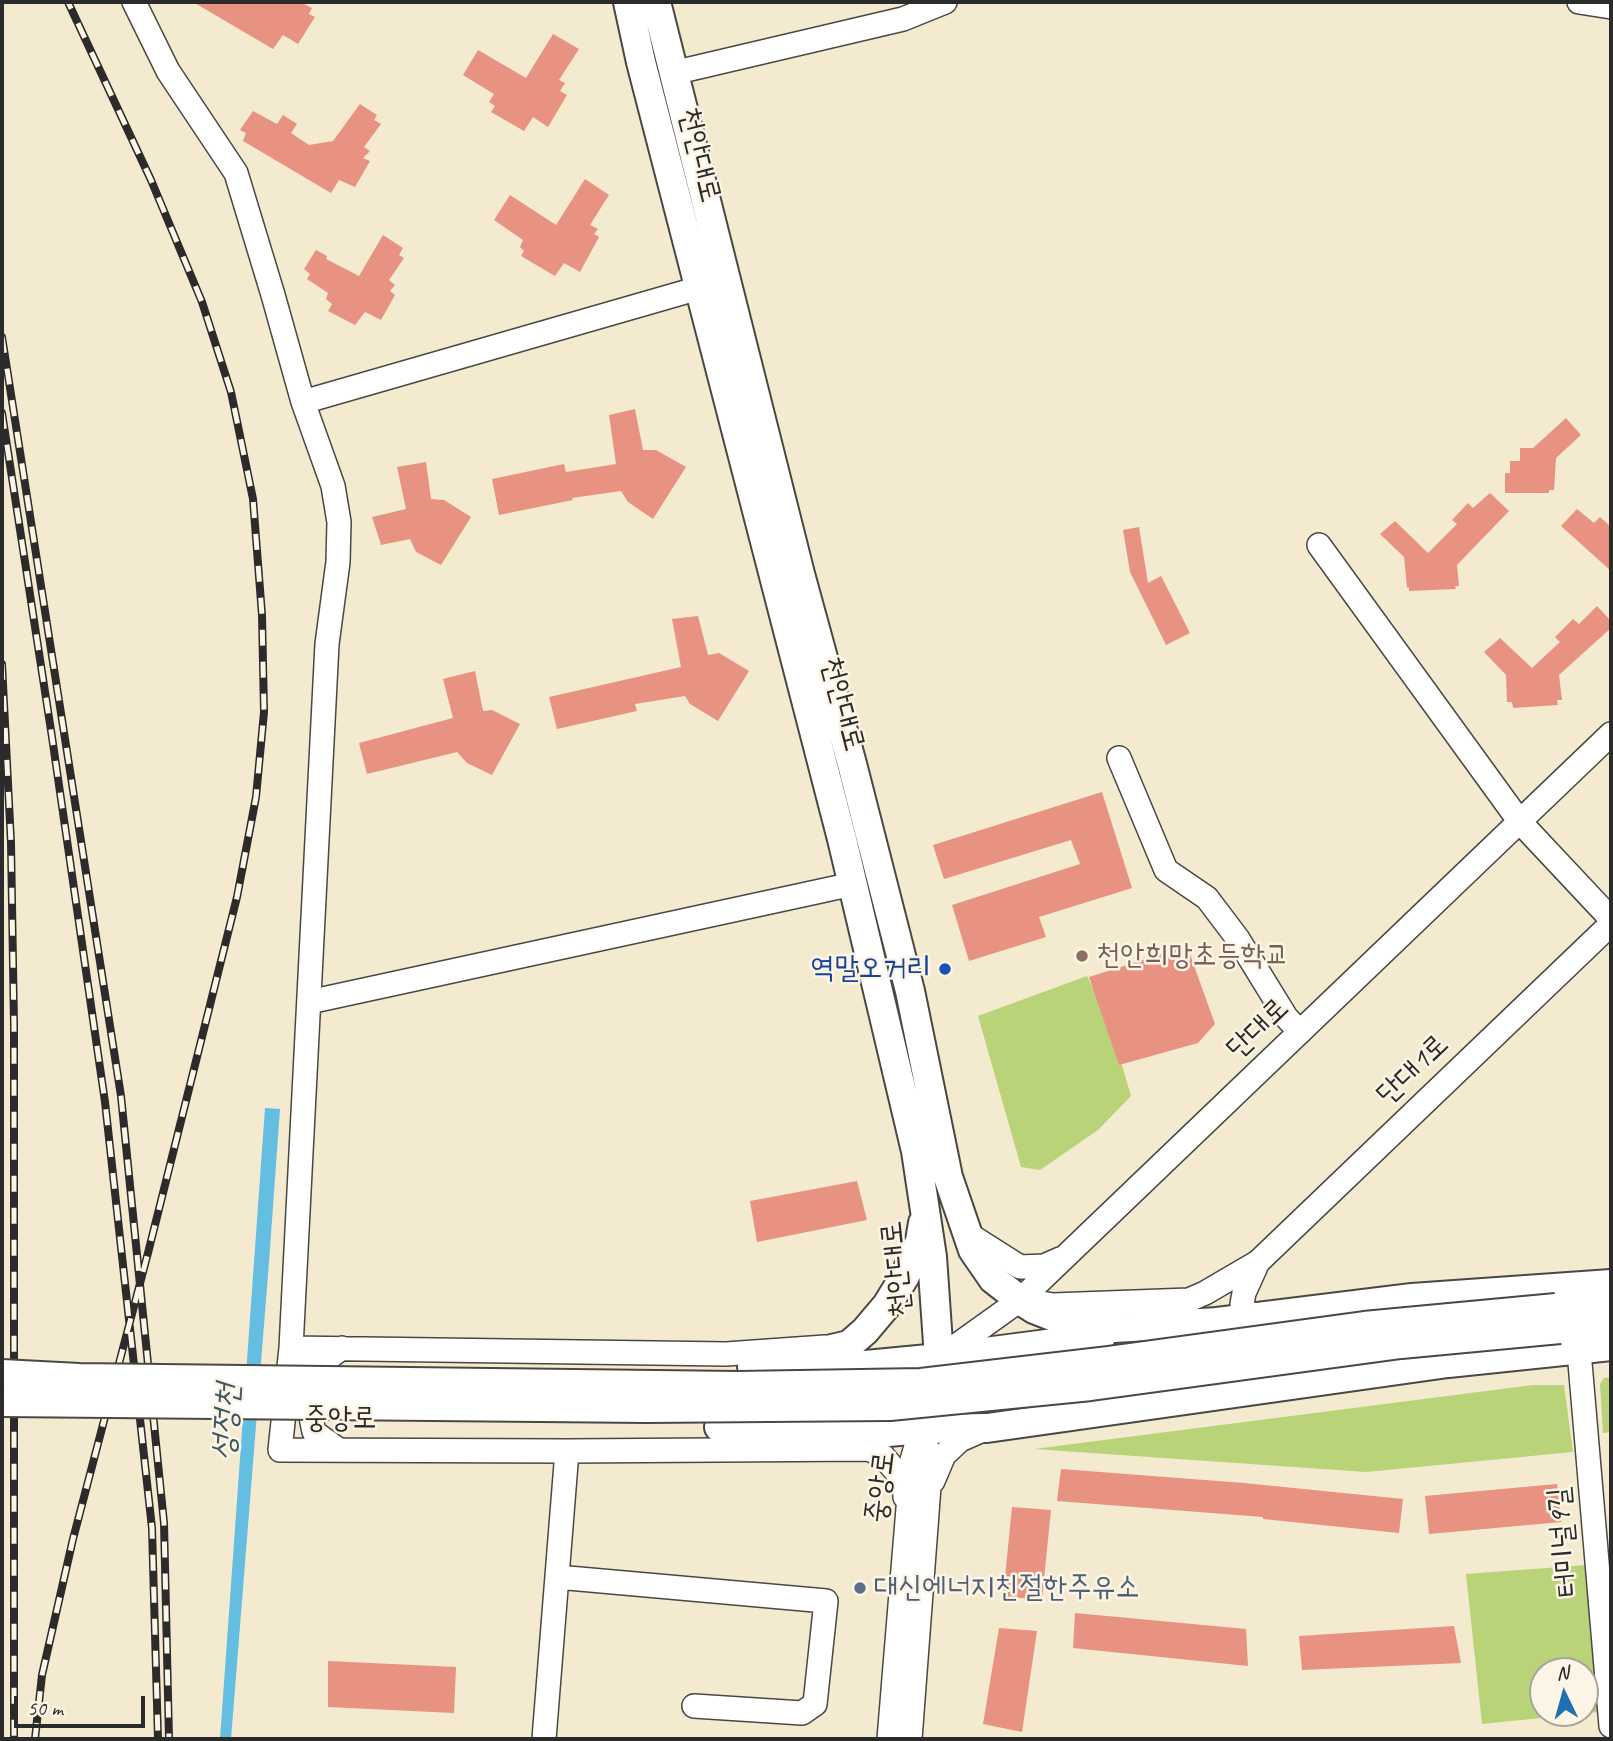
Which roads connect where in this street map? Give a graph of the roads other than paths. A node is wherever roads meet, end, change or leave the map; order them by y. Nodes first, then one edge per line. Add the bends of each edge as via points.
1 (134, 2) edge
2 (628, 2) edge
3 (656, 2) edge
4 (945, 2) edge
5 (1579, 2) edge
6 (1611, 7) edge
7 (673, 73) junction
8 (712, 284) junction
9 (303, 402) junction
10 (1319, 545) dead end
11 (1611, 734) edge
12 (1119, 758) dead end
13 (1520, 822) junction
14 (853, 884) junction
15 (1611, 919) edge
16 (1611, 924) edge
17 (309, 1002) junction
18 (1300, 1032) junction
19 (948, 1177) junction
20 (925, 1211) junction
21 (968, 1234) junction
22 (1066, 1256) junction
23 (1258, 1262) junction
24 (1611, 1284) edge
25 (1020, 1300) junction
26 (1611, 1302) edge
27 (1259, 1317) junction
28 (1558, 1318) junction
29 (1218, 1322) junction
30 (1611, 1325) edge
31 (849, 1345) junction
32 (1611, 1346) edge
33 (290, 1348) junction
34 (342, 1348) junction
35 (1578, 1351) junction
36 (939, 1359) junction
37 (2, 1364) edge
38 (752, 1367) junction
39 (2, 1374) edge
40 (306, 1393) junction
41 (2, 1402) edge
42 (2, 1418) edge
43 (987, 1428) junction
44 (921, 1429) junction
45 (857, 1443) junction
46 (339, 1451) junction
47 (567, 1451) junction
48 (929, 1490) junction
49 (908, 1524) junction
50 (557, 1577) junction
51 (694, 1706) dead end
52 (1611, 1726) edge
53 (544, 1739) edge
54 (889, 1739) edge
55 (910, 1739) edge

1 - 9 street via 168,71 236,173
2 - 8 main road, 천안대로 via 641,62
3 - 7 main road, 천안대로
4 - 7 street via 903,19
5 - 6 street
7 - 8 main road, 천안대로
8 - 9 street
8 - 14 main road, 천안대로
8 - 19 main road, 천안대로 via 909,991
9 - 17 street via 333,486 340,522 327,644
10 - 13 street
11 - 13 street, 단대로
12 - 18 street via 1166,870 1207,898
13 - 15 street
13 - 18 street, 단대로
14 - 17 street
14 - 20 main road, 천안대로 via 916,1151
16 - 23 street, 단대1로
17 - 33 street
18 - 22 street, 단대로
19 - 21 main road
19 - 36 main road via 948,1295
20 - 31 main road via 920,1241 905,1276 887,1305
20 - 36 main road, 천안대로
21 - 22 street via 1020,1267 1044,1266
21 - 25 main road via 993,1279
22 - 25 street, 단대로
23 - 25 street via 1189,1300 1053,1305
23 - 27 street via 1242,1304 1246,1312
24 - 27 main road via 1412,1298
25 - 29 main road via 1072,1324 1114,1328
25 - 36 street, 단대로
26 - 28 main road
27 - 29 main road
28 - 30 main road
28 - 39 main road, bridge via 1364,1326 921,1383 738,1386
28 - 41 main road, bridge via 1091,1386 890,1405 633,1408
29 - 36 main road
31 - 34 street via 726,1354
31 - 38 main road
32 - 35 main road
33 - 34 street
33 - 40 street
33 - 46 street, 중앙로 via 280,1450
34 - 40 street via 312,1370
35 - 43 main road via 1448,1363
35 - 52 street, 터미널9길
36 - 38 main road via 845,1367
36 - 44 main road, 천안대로
37 - 38 main road via 122,1360
40 - 46 street via 314,1432
42 - 45 main road via 719,1427
43 - 44 main road
43 - 48 street via 960,1440 944,1455
44 - 45 main road
44 - 48 street, 중앙로 via 931,1460
44 - 49 street, 중앙로 via 912,1460
45 - 47 street, 중앙로
45 - 49 street via 883,1456 904,1481
46 - 47 street, 중앙로
47 - 50 street
48 - 55 street, 중앙로
49 - 54 street, 중앙로
50 - 51 street via 826,1601 815,1704 802,1713
50 - 53 street

